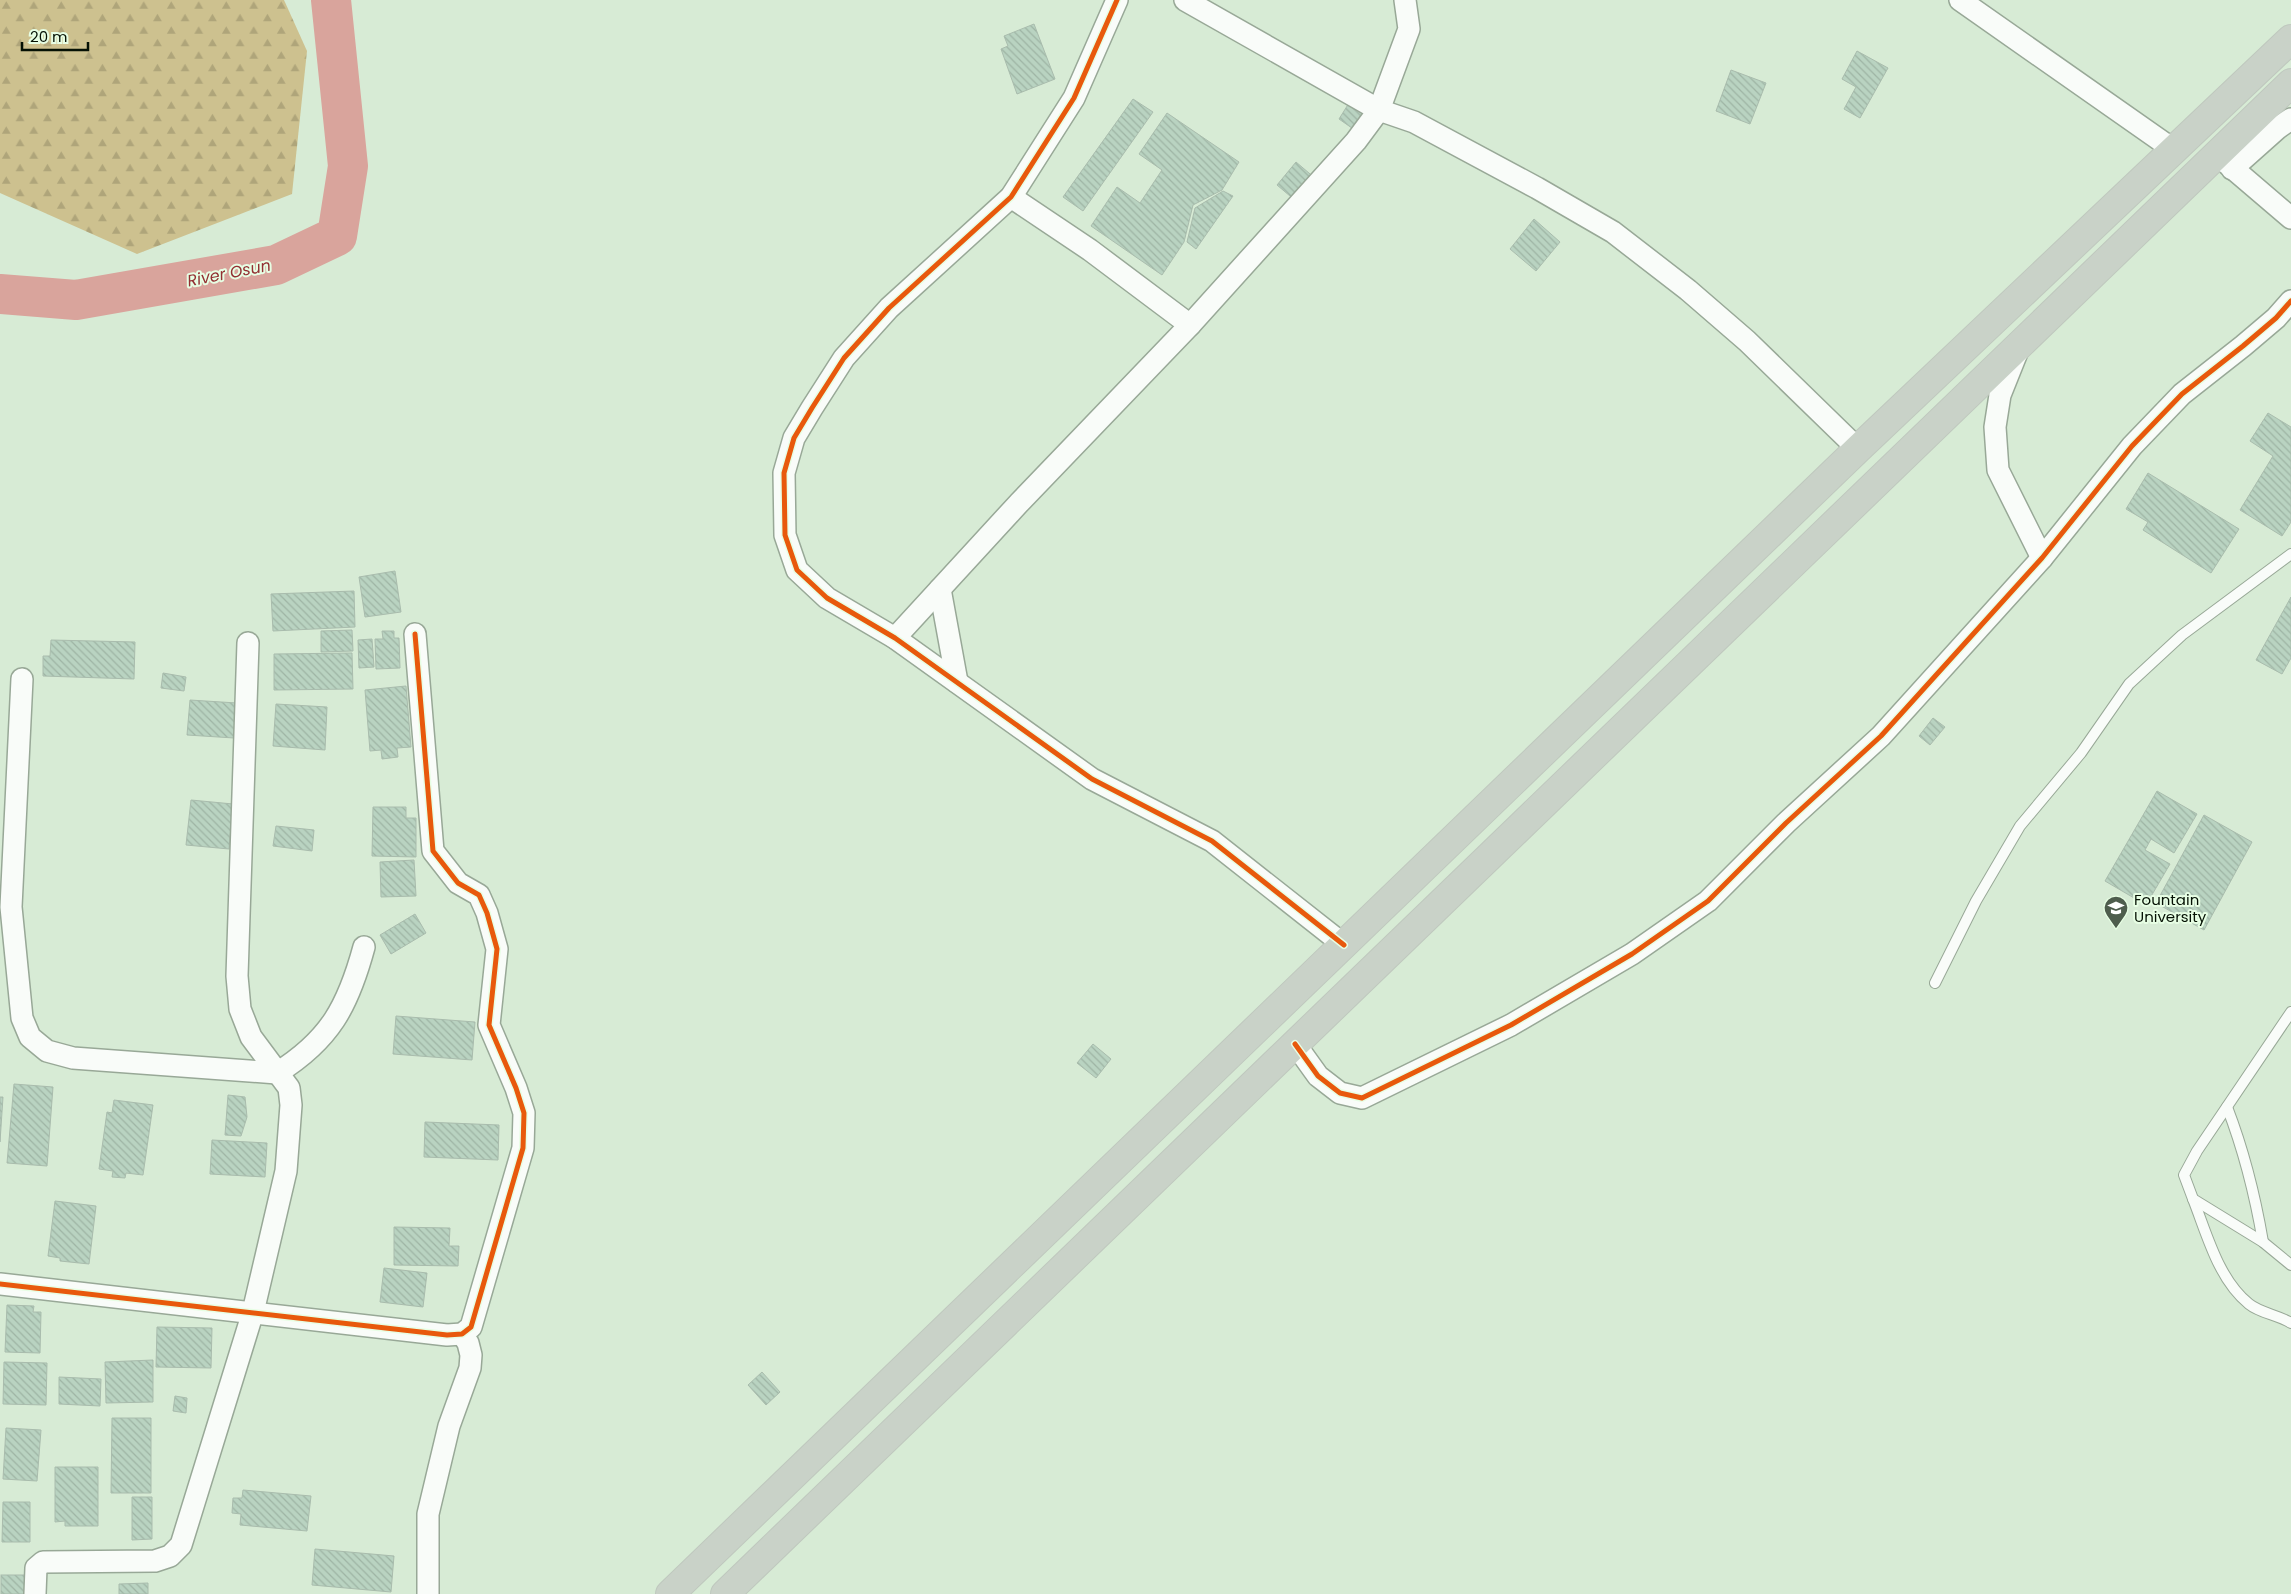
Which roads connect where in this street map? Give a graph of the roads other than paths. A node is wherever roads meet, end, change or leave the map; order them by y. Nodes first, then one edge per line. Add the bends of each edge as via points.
1 (1117, 0) edge
2 (1185, 0) edge
3 (1405, 0) edge
4 (1960, 0) edge
5 (2291, 39) edge
6 (2291, 83) edge
7 (1378, 110) junction
8 (2291, 119) edge
9 (2174, 150) junction
10 (2224, 162) junction
11 (1011, 196) junction
12 (2291, 218) edge
13 (2291, 302) edge
14 (1190, 325) junction
15 (2018, 348) junction
16 (1858, 448) junction
17 (2291, 554) edge
18 (2042, 558) junction
19 (940, 589) junction
20 (415, 634) dead end
21 (894, 638) junction
22 (248, 643) dead end
23 (22, 679) dead end
24 (957, 682) junction
25 (1344, 945) junction
26 (364, 947) dead end
27 (1935, 983) dead end
28 (2291, 1012) edge
29 (1295, 1044) junction
30 (277, 1073) junction
31 (2227, 1107) junction
32 (2193, 1199) junction
33 (2263, 1242) junction
34 (2291, 1265) edge
35 (0, 1284) edge
36 (253, 1312) junction
37 (2291, 1323) edge
38 (462, 1334) junction
39 (35, 1594) edge
40 (428, 1594) edge
41 (670, 1594) edge
42 (725, 1594) edge

1 - 11 street via 1074,98
2 - 7 street
3 - 7 street via 1409,29
4 - 9 street
5 - 9 highway
6 - 10 highway
7 - 14 street via 1356,141
7 - 16 street via 1414,122 1613,232 1740,335
8 - 10 street
9 - 16 highway
10 - 12 street
10 - 15 highway
11 - 14 street
11 - 21 street via 889,308 844,358 794,438 784,473 785,535 797,570 827,598
13 - 18 street via 2250,340 2182,394 2132,446
14 - 19 street
15 - 18 street via 2000,395 1996,419 1998,470
15 - 29 highway
16 - 25 highway
17 - 27 lane via 2182,635 2129,684 2081,753 2020,826 1976,901
18 - 29 street via 1881,736 1786,823 1708,901 1632,954 1511,1025 1362,1098 1340,1094 1318,1076
19 - 21 street
19 - 24 street
20 - 38 street via 433,852 458,883 479,895 487,913 497,949 489,1025 524,1113 523,1148 515,1178 471,1327
21 - 24 street
22 - 30 street via 237,976 240,1010 251,1037
23 - 30 street via 11,907 22,1018 30,1037 47,1051 73,1058
24 - 25 street via 1092,779 1212,841
25 - 41 highway
26 - 30 street via 343,1006 322,1039 302,1058
28 - 31 lane
29 - 42 highway
30 - 36 street via 289,1088 291,1104 286,1171
31 - 32 lane via 2184,1175
31 - 33 lane via 2242,1145
32 - 33 lane
32 - 37 lane via 2229,1282 2250,1305
33 - 34 lane
35 - 36 street
36 - 38 street via 447,1335
36 - 39 street via 181,1544 170,1556 155,1562 43,1562 36,1568
38 - 40 street via 471,1355 470,1368 449,1426 428,1514

